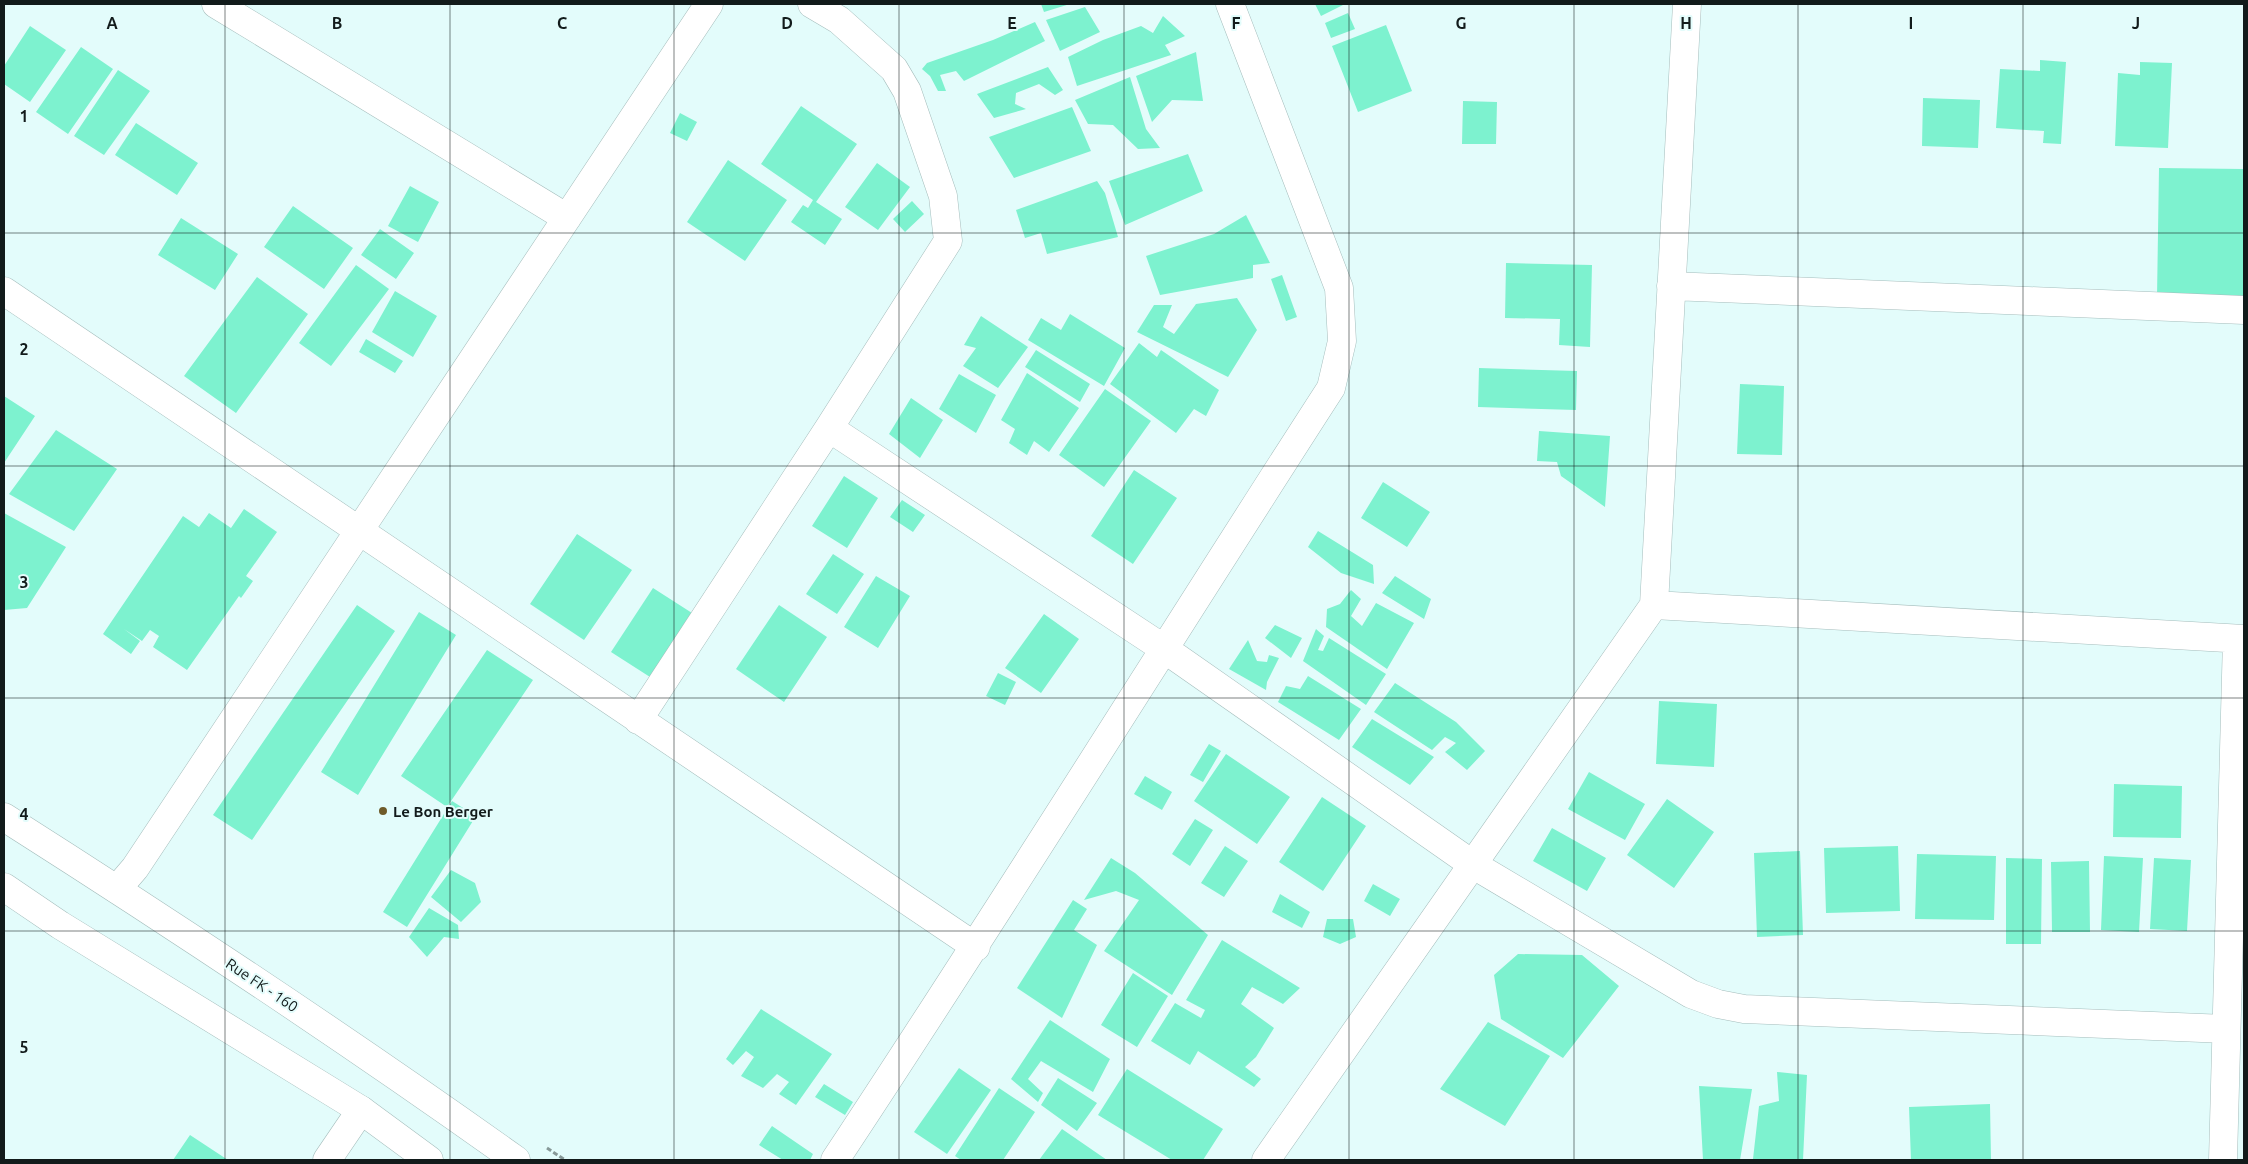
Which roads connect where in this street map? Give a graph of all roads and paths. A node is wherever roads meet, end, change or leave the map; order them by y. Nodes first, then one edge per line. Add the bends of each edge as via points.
1 (216, 4) edge
2 (709, 4) edge
3 (812, 4) edge
4 (1230, 4) edge
5 (1687, 4) edge
6 (567, 218) junction
7 (1671, 286) junction
8 (4, 291) edge
9 (2244, 310) edge
10 (830, 428) junction
11 (358, 530) junction
12 (1654, 605) junction
13 (2240, 639) edge
14 (1163, 648) junction
15 (638, 720) junction
16 (4, 817) edge
17 (1472, 864) junction
18 (4, 887) edge
19 (117, 889) junction
20 (976, 947) junction
21 (2226, 1029) junction
22 (361, 1110) junction
23 (327, 1160) edge
24 (429, 1160) edge
25 (516, 1160) edge
26 (836, 1160) edge
27 (1266, 1160) edge
28 (2223, 1160) edge

1 - 6 street
2 - 6 street
3 - 10 street via 839,20 894,69 907,91 943,196 948,241
4 - 14 street via 1338,288 1342,341 1331,388
5 - 7 street
6 - 11 street
7 - 9 street
7 - 12 street
8 - 11 street
10 - 14 street
10 - 15 street
11 - 15 street
11 - 19 street via 135,868
12 - 13 street
12 - 17 street
13 - 21 street
14 - 17 street
14 - 20 street
15 - 20 street
16 - 19 street, Rue FK - 160
17 - 21 street via 1691,994 1718,1004 1744,1009
17 - 27 street
18 - 22 street via 60,925
19 - 25 street, Rue FK - 160 via 392,1071
20 - 26 street
21 - 28 street
22 - 23 street
22 - 24 street

